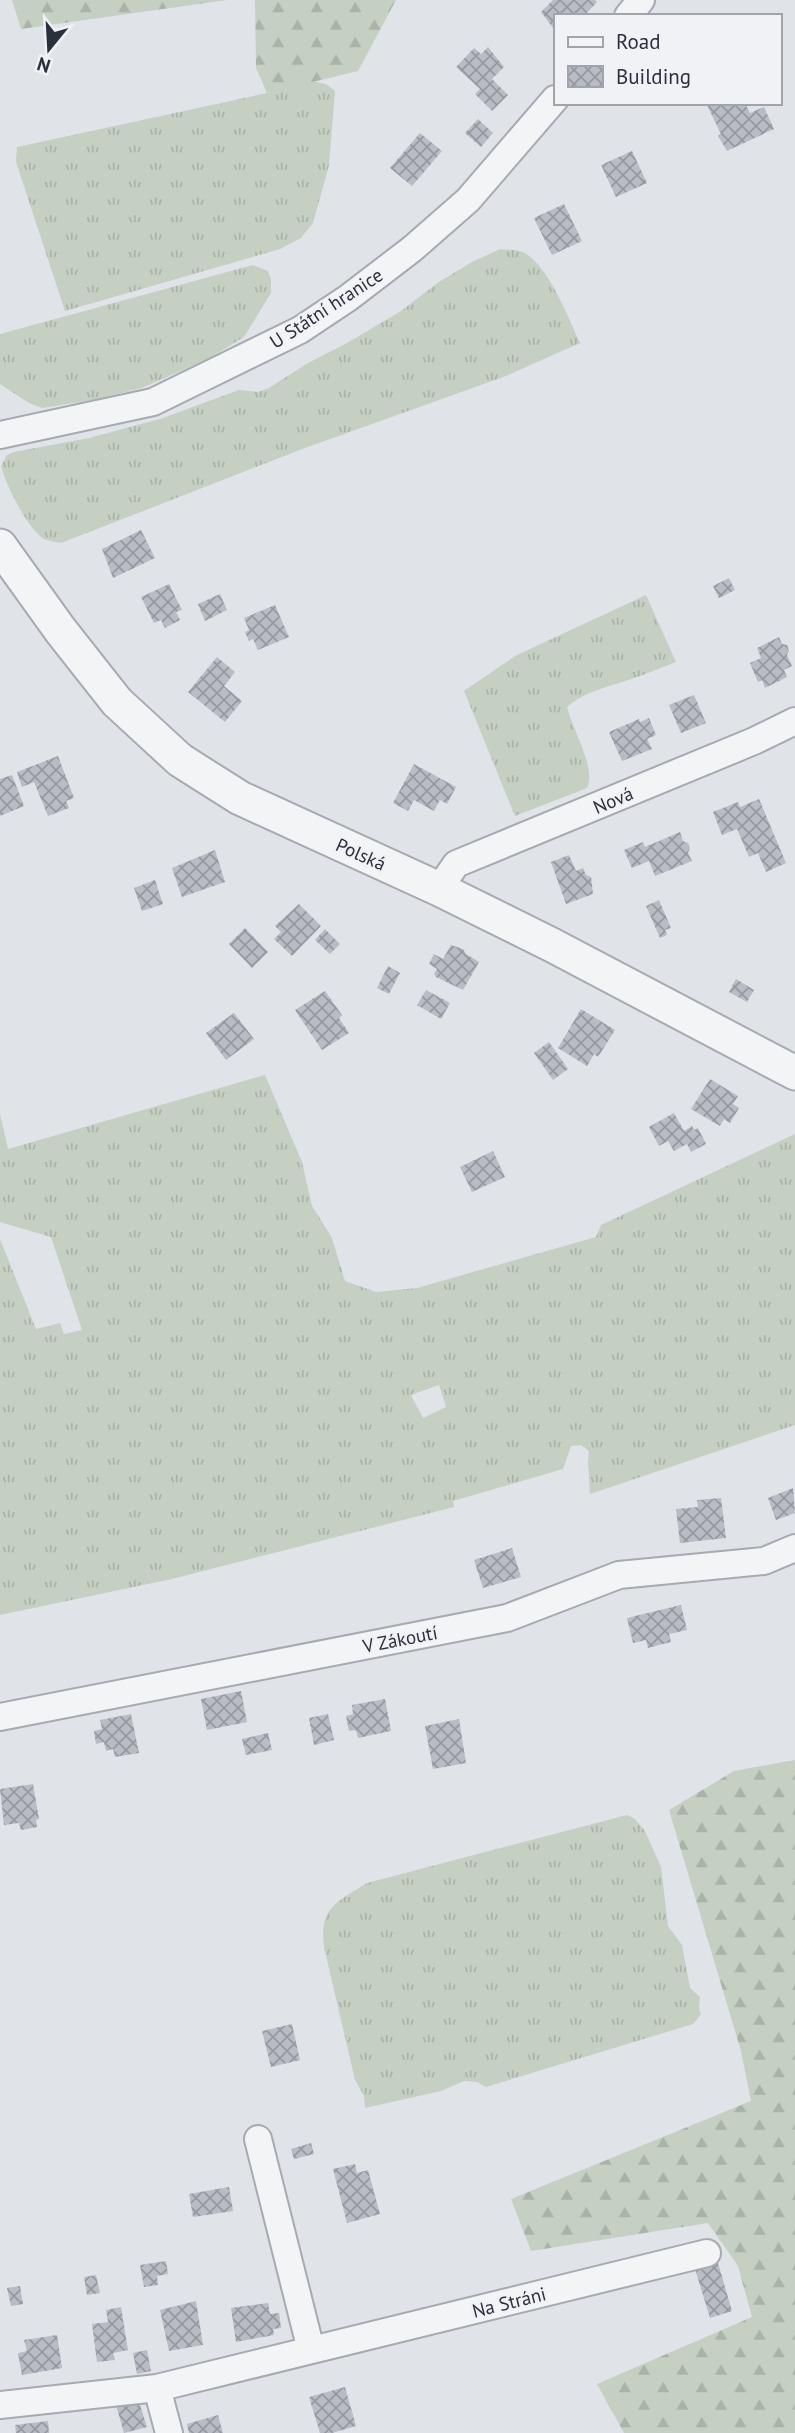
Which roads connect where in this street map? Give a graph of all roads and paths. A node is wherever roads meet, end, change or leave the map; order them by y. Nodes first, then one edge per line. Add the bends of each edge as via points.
1 (641, 0) edge
2 (630, 14) edge
3 (554, 100) edge
4 (0, 435) edge
5 (0, 546) edge
6 (795, 721) edge
7 (439, 889) junction
8 (795, 1073) edge
9 (795, 1548) edge
10 (0, 1717) edge
11 (258, 2139) dead end
12 (707, 2253) dead end
13 (311, 2350) junction
14 (157, 2388) junction
15 (0, 2405) edge
16 (169, 2433) edge

1 - 2 street
3 - 4 street, U Státní hranice via 468,200 412,249 300,330 153,402
5 - 7 street, Polská via 117,702 180,760 240,797
6 - 7 street, Nová via 456,864
7 - 8 street, Polská
9 - 10 street, V Zákoutí via 764,1561 619,1575 507,1618
11 - 13 street
12 - 13 street, Na Stráni
13 - 14 street, Na Stráni
14 - 15 street, Na Stráni
14 - 16 street

